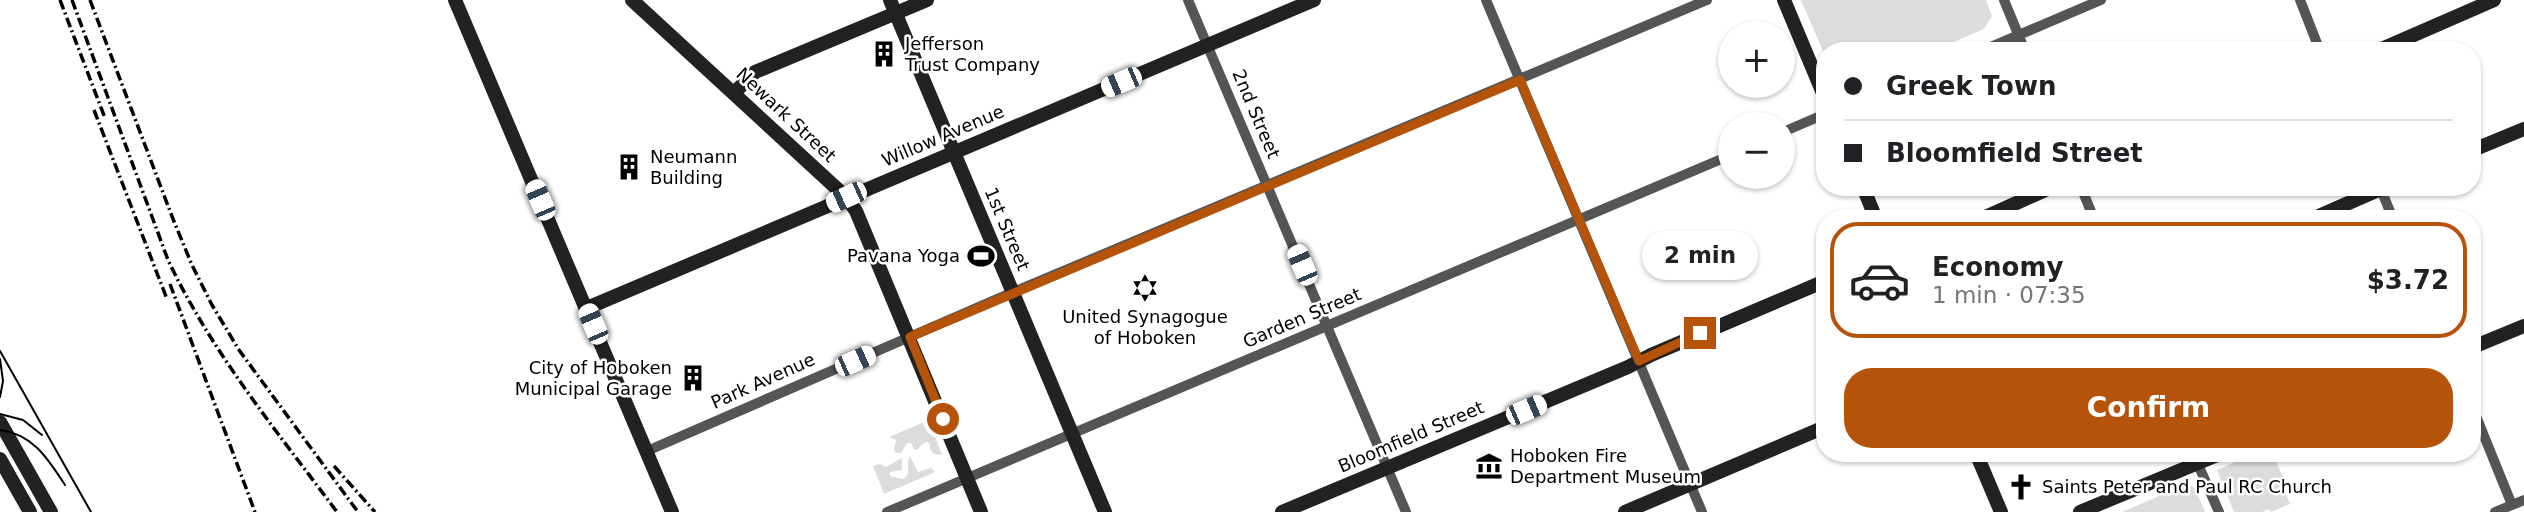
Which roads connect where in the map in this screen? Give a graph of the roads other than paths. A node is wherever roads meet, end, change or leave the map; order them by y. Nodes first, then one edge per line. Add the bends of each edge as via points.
1 (455, 0) edge
2 (632, 0) edge
3 (928, 0) edge
4 (1188, 0) edge
5 (1314, 0) edge
6 (1486, 0) edge
7 (1707, 0) edge
8 (1784, 0) edge
9 (2004, 0) edge
10 (2101, 0) edge
11 (2300, 0) edge
12 (2494, 0) edge
13 (893, 7) edge
14 (2019, 35) junction
15 (2002, 42) edge
16 (2022, 42) edge
17 (2316, 42) edge
18 (2398, 42) edge
19 (1207, 46) junction
20 (1816, 76) edge
21 (1520, 80) junction
22 (734, 93) junction
23 (1816, 118) edge
24 (1795, 127) edge
25 (2524, 129) edge
26 (2481, 147) edge
27 (954, 153) junction
28 (1718, 161) edge
29 (1268, 186) junction
30 (2032, 196) edge
31 (2364, 196) edge
32 (846, 197) junction
33 (2001, 210) edge
34 (2332, 210) edge
35 (1581, 220) junction
36 (1816, 285) edge
37 (1014, 292) junction
38 (587, 308) junction
39 (1327, 326) junction
40 (2524, 326) edge
41 (910, 337) junction
42 (2481, 344) edge
43 (1639, 361) junction
44 (0, 422) edge
45 (2481, 428) edge
46 (1816, 430) edge
47 (1073, 434) junction
48 (646, 451) junction
49 (0, 459) edge
50 (1980, 462) edge
51 (2186, 462) edge
52 (2197, 462) edge
53 (26, 468) junction
54 (1387, 468) junction
55 (10, 478) junction
56 (967, 478) junction
57 (1690, 484) junction
58 (2524, 500) edge
59 (2512, 505) junction
60 (30, 512) edge
61 (51, 512) edge
62 (672, 512) edge
63 (887, 512) edge
64 (981, 512) edge
65 (1105, 512) edge
66 (1282, 512) edge
67 (1406, 512) edge
68 (1625, 512) edge
69 (1702, 512) edge
70 (2001, 512) edge
71 (2080, 512) edge
72 (2219, 512) edge
73 (2495, 512) edge

1 - 38 main road
2 - 22 main road, Newark Street
3 - 13 main road
4 - 19 street, 2nd Street
5 - 19 main road, Willow Avenue
6 - 21 street
7 - 21 street, Park Avenue
8 - 20 main road
9 - 14 street
10 - 14 street
11 - 17 street
12 - 18 main road
13 - 22 main road via 755,72
13 - 27 main road, 1st Street
14 - 15 street
14 - 16 street
19 - 27 main road, Willow Avenue
19 - 29 street, 2nd Street
21 - 29 street, Park Avenue
21 - 35 street
22 - 32 main road, Newark Street
23 - 24 street
25 - 26 main road
27 - 32 main road, Willow Avenue
27 - 37 main road, 1st Street
28 - 35 street, Garden Street
29 - 37 street, Park Avenue
29 - 39 street, 2nd Street
30 - 33 main road
31 - 34 main road
32 - 38 main road, Willow Avenue
32 - 41 main road, Newark Street
35 - 39 street, Garden Street
35 - 43 street
36 - 43 main road, Bloomfield Street
37 - 41 street, Park Avenue
37 - 47 main road, 1st Street
38 - 48 main road
39 - 47 street, Garden Street
39 - 54 street, 2nd Street
40 - 42 main road
41 - 48 street, Park Avenue
41 - 56 main road, Newark Street
43 - 54 main road, Bloomfield Street
43 - 57 street
44 - 53 main road
45 - 59 street
46 - 57 main road
47 - 56 street, Garden Street
47 - 65 main road, 1st Street
48 - 62 main road
49 - 55 main road
50 - 70 main road
51 - 71 main road
52 - 72 street
53 - 55 main road
53 - 61 main road
54 - 66 main road, Bloomfield Street
54 - 67 street, 2nd Street
55 - 60 main road
56 - 63 street, Garden Street
56 - 64 main road, Newark Street
57 - 68 main road
57 - 69 street
58 - 59 street
59 - 73 street

